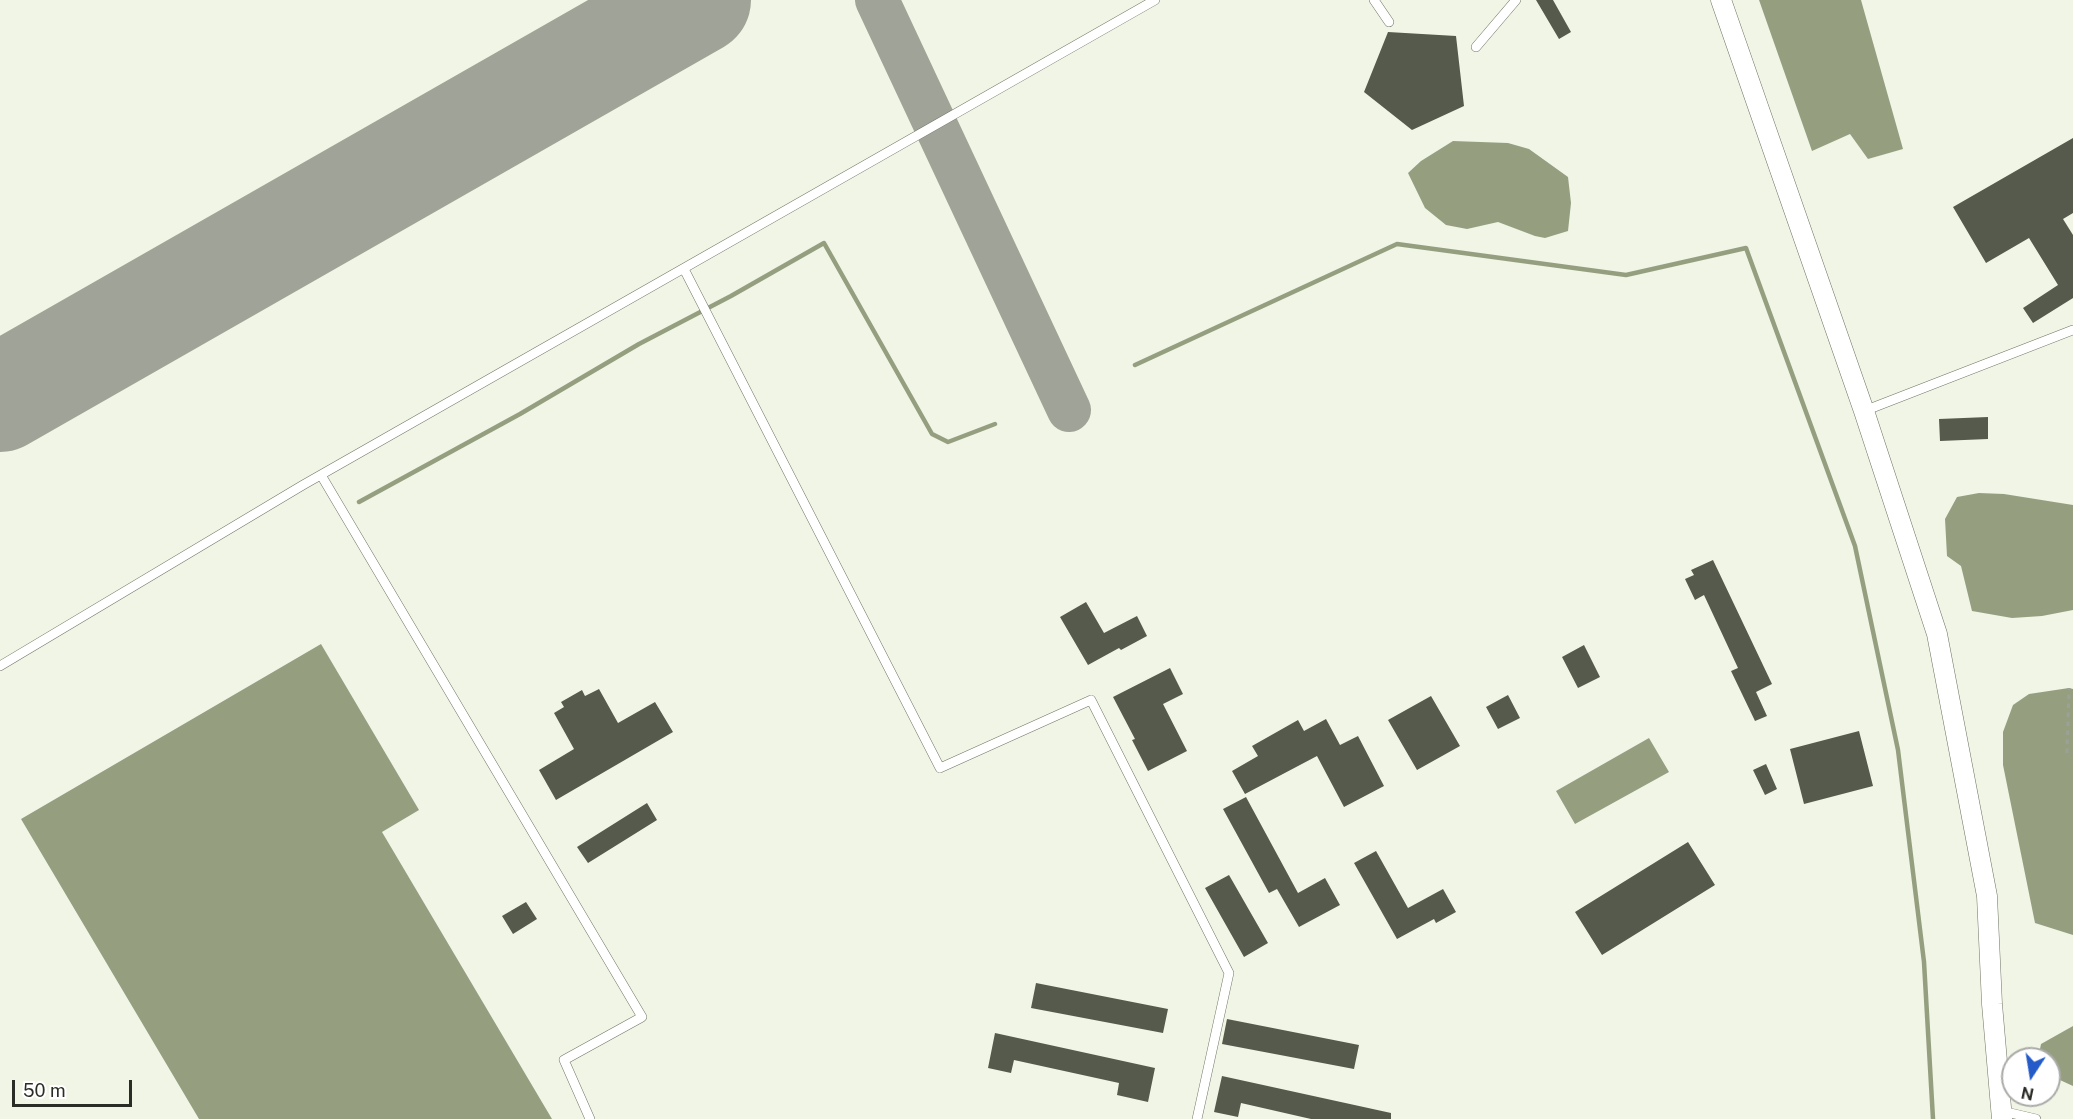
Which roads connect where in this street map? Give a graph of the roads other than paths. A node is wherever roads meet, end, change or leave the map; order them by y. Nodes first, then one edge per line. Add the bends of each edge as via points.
1 (1155, 0) edge
2 (1374, 0) edge
3 (1516, 0) edge
4 (1721, 0) edge
5 (1389, 22) dead end
6 (1476, 47) dead end
7 (684, 269) junction
8 (2073, 330) edge
9 (1864, 411) junction
10 (321, 475) junction
11 (0, 666) edge
12 (2002, 1115) edge
13 (590, 1119) edge
14 (1197, 1119) edge
15 (2036, 1119) edge

1 - 7 lane
2 - 5 lane
3 - 6 lane
4 - 9 street
7 - 10 lane
7 - 14 lane via 940,768 1091,700 1229,974
8 - 9 lane
9 - 12 street via 1937,634 1988,896
10 - 11 lane
10 - 13 lane via 642,1017 564,1060
12 - 15 lane

